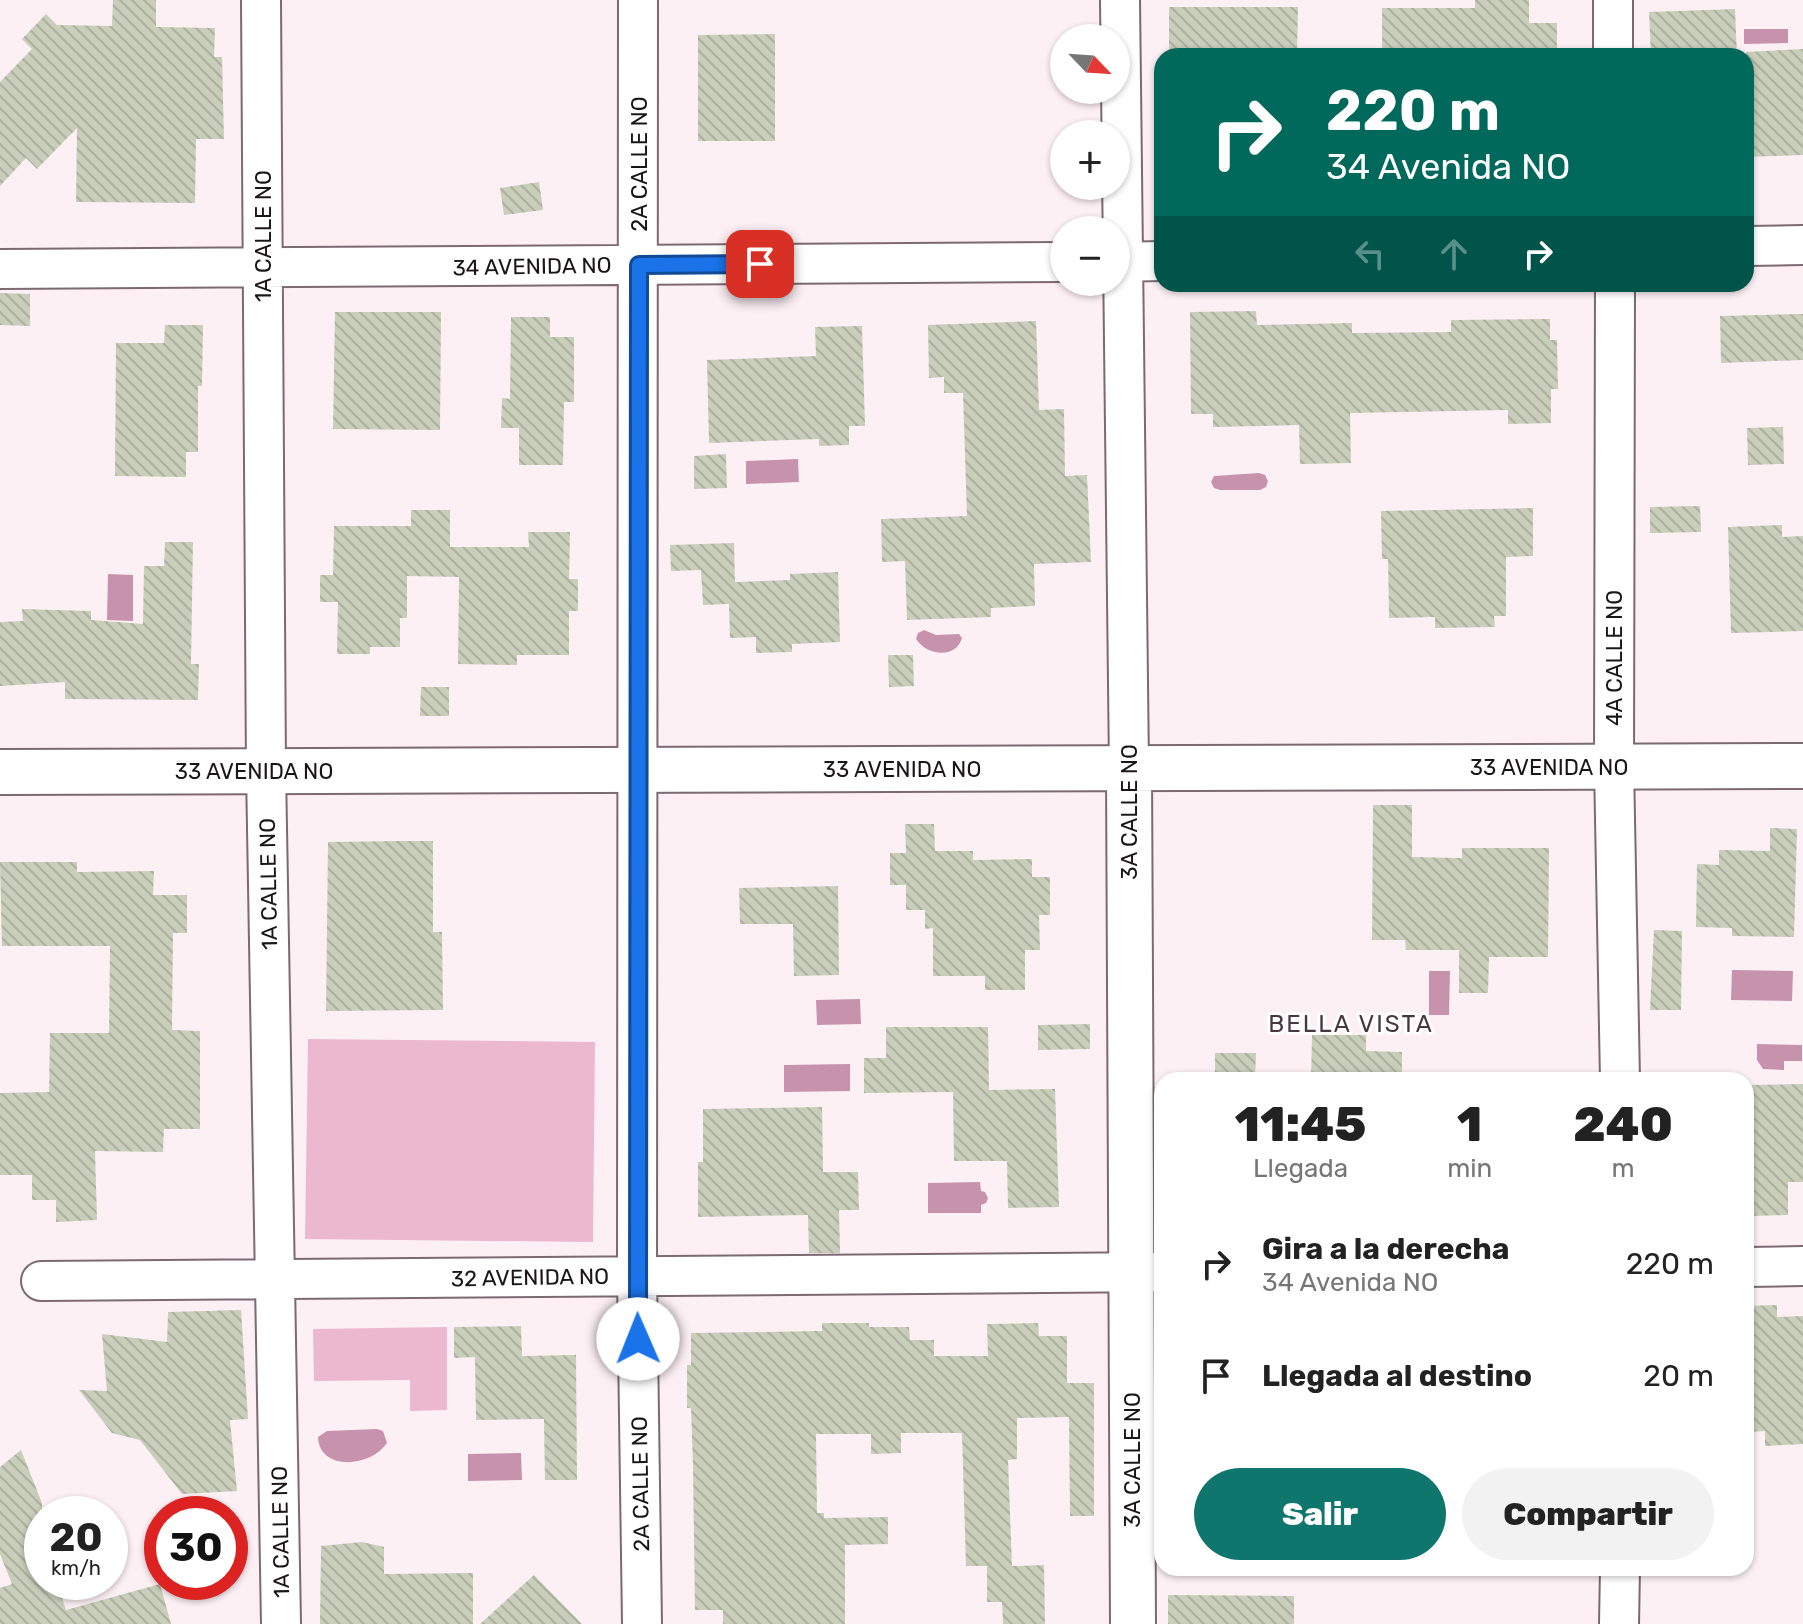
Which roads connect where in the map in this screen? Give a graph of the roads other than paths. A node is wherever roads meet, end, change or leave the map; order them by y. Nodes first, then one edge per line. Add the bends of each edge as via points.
1 (261, 0) edge
2 (638, 0) edge
3 (1120, 0) edge
4 (1613, 0) edge
5 (1613, 48) edge
6 (1803, 245) edge
7 (1754, 246) edge
8 (1050, 262) edge
9 (1134, 262) edge
10 (639, 265) junction
11 (263, 268) junction
12 (0, 269) edge
13 (1615, 292) edge
14 (1614, 766) junction
15 (1803, 766) edge
16 (1129, 768) junction
17 (638, 770) junction
18 (266, 771) junction
19 (0, 772) edge
20 (1620, 1072) edge
21 (1803, 1266) edge
22 (1754, 1267) edge
23 (1147, 1272) edge
24 (637, 1276) junction
25 (274, 1279) junction
26 (41, 1281) dead end
27 (1620, 1576) edge
28 (281, 1624) edge
29 (642, 1624) edge
30 (1133, 1624) edge
31 (1619, 1624) edge

1 - 11 street, 1A CALLE NO
2 - 10 street, 2A CALLE NO
3 - 9 street, 3A CALLE NO
4 - 5 street
6 - 7 street
8 - 10 street, 34 AVENIDA NO
9 - 16 street, 3A CALLE NO
10 - 11 street, 34 AVENIDA NO
10 - 17 street, 2A CALLE NO
11 - 12 street, 34 AVENIDA NO
11 - 18 street, 1A CALLE NO
13 - 14 street, 4A CALLE NO
14 - 15 street, 33 AVENIDA NO
14 - 16 street, 33 AVENIDA NO
14 - 20 street, 4A CALLE NO
16 - 17 street, 33 AVENIDA NO
16 - 23 street, 3A CALLE NO
17 - 18 street, 33 AVENIDA NO
17 - 24 street, 2A CALLE NO
18 - 19 street, 33 AVENIDA NO
18 - 25 street, 1A CALLE NO
21 - 22 street
23 - 24 street, 32 AVENIDA NO
23 - 30 street, 3A CALLE NO
24 - 25 street, 32 AVENIDA NO
24 - 29 street, 2A CALLE NO
25 - 26 street, 32 AVENIDA NO
25 - 28 street, 1A CALLE NO
27 - 31 street

